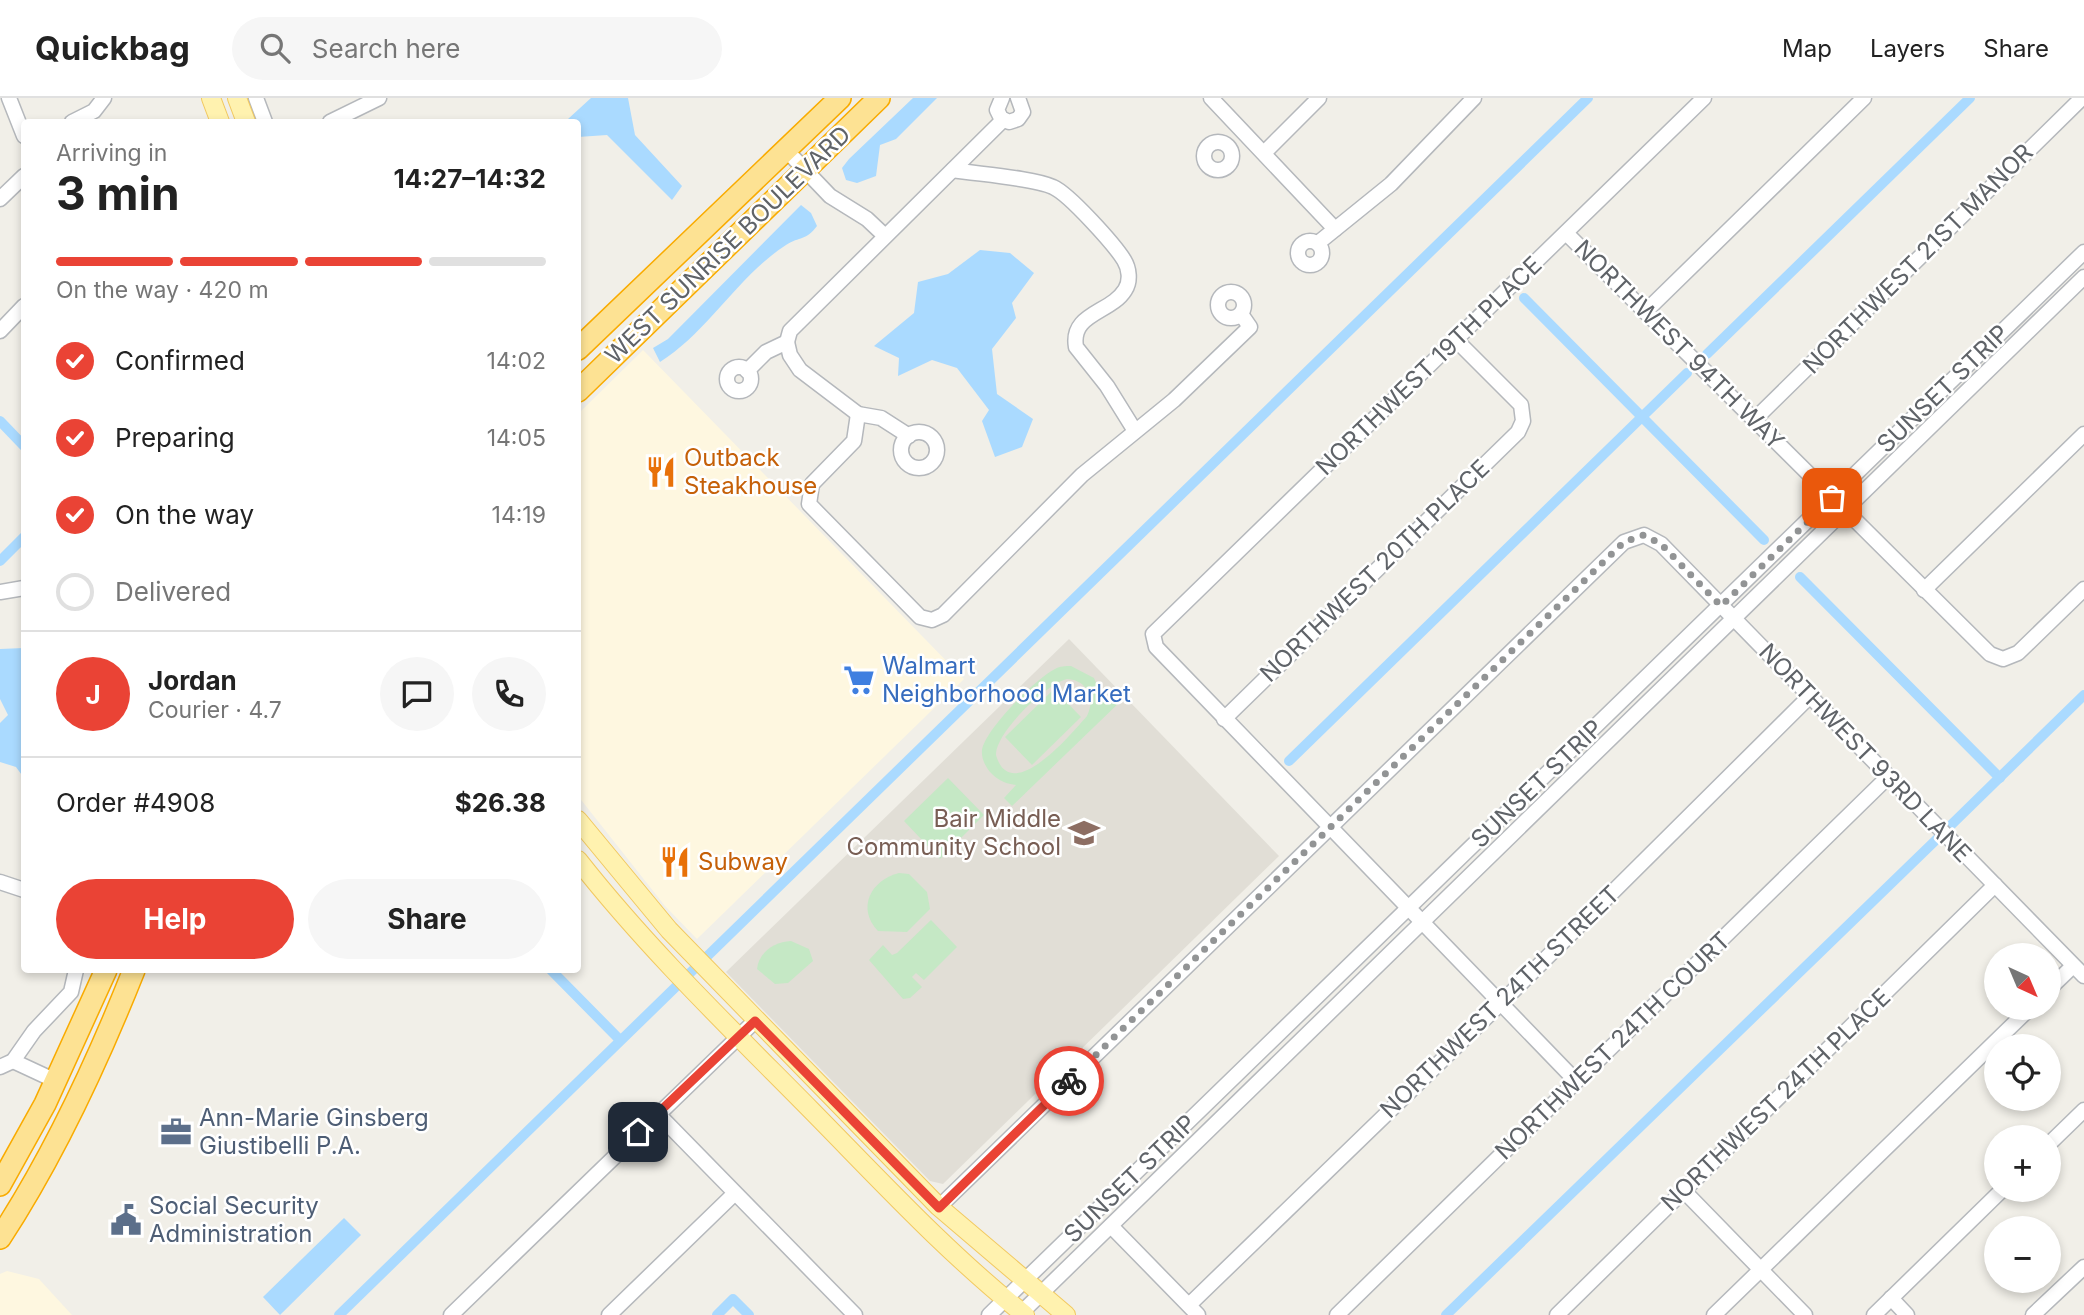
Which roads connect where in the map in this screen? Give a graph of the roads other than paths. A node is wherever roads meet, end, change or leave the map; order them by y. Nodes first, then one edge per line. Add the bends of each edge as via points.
1 (9, 98) edge
2 (104, 98) edge
3 (211, 98) edge
4 (237, 98) edge
5 (256, 98) edge
6 (379, 98) edge
7 (840, 98) edge
8 (878, 98) edge
9 (1002, 98) edge
10 (1018, 98) edge
11 (1211, 98) edge
12 (1319, 98) edge
13 (1474, 98) edge
14 (1704, 98) edge
15 (1864, 98) edge
16 (2082, 98) edge
17 (78, 119) edge
18 (219, 119) edge
19 (245, 119) edge
20 (264, 119) edge
21 (343, 119) edge
22 (1003, 120) junction
23 (21, 128) edge
24 (1243, 131) junction
25 (1228, 146) dead end
26 (786, 150) junction
27 (1264, 153) junction
28 (805, 170) junction
29 (953, 170) junction
30 (21, 179) edge
31 (0, 199) edge
32 (1335, 229) junction
33 (1566, 233) junction
34 (885, 236) junction
35 (1318, 243) dead end
36 (2084, 252) edge
37 (2084, 278) edge
38 (1645, 312) junction
39 (21, 314) edge
40 (1241, 314) dead end
41 (0, 331) edge
42 (1456, 340) junction
43 (787, 342) junction
44 (581, 346) edge
45 (747, 371) dead end
46 (581, 388) edge
47 (858, 414) junction
48 (1755, 419) junction
49 (1135, 432) junction
50 (2084, 434) edge
51 (909, 436) dead end
52 (1832, 498) junction
53 (1844, 511) junction
54 (21, 588) edge
55 (2084, 589) edge
56 (1924, 590) junction
57 (0, 592) edge
58 (1721, 606) junction
59 (1733, 619) junction
60 (1810, 696) junction
61 (1224, 719) junction
62 (1889, 776) junction
63 (581, 824) edge
64 (1328, 828) junction
65 (581, 863) edge
66 (0, 882) edge
67 (1995, 886) junction
68 (21, 889) edge
69 (1408, 910) junction
70 (1421, 923) junction
71 (2073, 965) junction
72 (75, 973) edge
73 (105, 973) edge
74 (133, 973) edge
75 (2062, 976) edge
76 (2084, 976) edge
77 (1500, 1004) junction
78 (2017, 1020) edge
79 (755, 1021) junction
80 (739, 1036) junction
81 (7, 1064) edge
82 (57, 1081) junction
83 (1576, 1082) junction
84 (2084, 1110) edge
85 (657, 1114) junction
86 (2061, 1132) edge
87 (0, 1185) edge
88 (1684, 1191) junction
89 (734, 1194) junction
90 (1990, 1202) edge
91 (939, 1208) junction
92 (1111, 1226) junction
93 (0, 1238) edge
94 (2084, 1266) edge
95 (1760, 1270) junction
96 (1024, 1282) junction
97 (1040, 1295) junction
98 (1891, 1298) junction
99 (1005, 1299) junction
100 (1194, 1310) edge
101 (1022, 1314) edge
102 (451, 1315) edge
103 (609, 1315) edge
104 (855, 1315) edge
105 (989, 1315) edge
106 (1066, 1315) edge
107 (1337, 1315) edge
108 (1557, 1315) edge
109 (1714, 1315) edge
110 (1805, 1315) edge
111 (1874, 1315) edge
112 (1907, 1315) edge
113 (2033, 1315) edge

1 - 23 street
2 - 17 street
3 - 18 main road
4 - 19 main road
5 - 20 street
6 - 21 street
7 - 26 highway, WEST SUNRISE BOULEVARD
8 - 28 highway, WEST SUNRISE BOULEVARD
9 - 22 street via 997,110
10 - 22 street via 1021,116
11 - 24 street
12 - 27 street
13 - 32 street via 1391,184
14 - 33 street, NORTHWEST 19TH PLACE
15 - 38 street
16 - 48 street, NORTHWEST 21ST MANOR
22 - 29 street
24 - 25 street
24 - 27 street
26 - 28 street
26 - 44 highway, WEST SUNRISE BOULEVARD
27 - 32 street
28 - 34 street via 830,196
28 - 46 highway, WEST SUNRISE BOULEVARD
29 - 34 street
29 - 49 street via 1055,187 1124,259 1129,276 1125,290 1082,323 1075,338 1076,347
30 - 31 street
32 - 35 street
33 - 38 street, NORTHWEST 94TH WAY
33 - 42 street, NORTHWEST 19TH PLACE
34 - 43 street via 790,331
36 - 52 street, SUNSET STRIP
37 - 53 street, SUNSET STRIP
38 - 48 street, NORTHWEST 94TH WAY
39 - 41 street
40 - 49 street via 1250,327
42 - 61 street, NORTHWEST 20TH PLACE via 1521,405 1523,421 1518,432
42 - 61 street, NORTHWEST 19TH PLACE via 1153,634 1156,647
43 - 45 street via 766,352
43 - 47 street via 800,370
47 - 49 street via 853,441 812,484 809,504 920,617 932,620 943,615 1082,475
47 - 51 street via 881,418
48 - 52 street, NORTHWEST 94TH WAY
50 - 56 street
52 - 53 street, NORTHWEST 94TH WAY
52 - 58 street, SUNSET STRIP
53 - 56 street, NORTHWEST 94TH WAY
53 - 59 street, SUNSET STRIP
54 - 57 street
55 - 56 street, NORTHWEST 94TH WAY via 2018,653 2003,659 1990,654
58 - 59 street, NORTHWEST 93RD LANE
58 - 64 street, NORTHWEST 93RD LANE via 1661,544 1644,535 1624,542
58 - 69 street, SUNSET STRIP
59 - 60 street, NORTHWEST 93RD LANE
59 - 70 street, SUNSET STRIP
60 - 62 street, NORTHWEST 93RD LANE
60 - 77 street, NORTHWEST 24TH STREET
61 - 64 street
62 - 67 street, NORTHWEST 93RD LANE
62 - 83 street, NORTHWEST 24TH COURT
63 - 79 main road via 650,909
64 - 69 street
64 - 91 street
65 - 80 main road
66 - 68 street
67 - 71 street, NORTHWEST 93RD LANE
67 - 88 street, NORTHWEST 24TH PLACE
69 - 70 street
69 - 96 street, SUNSET STRIP
70 - 77 street
70 - 92 street, SUNSET STRIP
71 - 75 street
71 - 76 street, NORTHWEST 93RD LANE
72 - 81 street via 71,992
73 - 82 highway
74 - 93 highway via 73,1111
77 - 83 street
77 - 100 street, NORTHWEST 24TH STREET
78 - 95 street
79 - 80 street
79 - 91 main road
80 - 85 street
80 - 99 main road via 938,1239
81 - 82 street
82 - 87 highway
83 - 107 street, NORTHWEST 24TH COURT
84 - 86 street
85 - 89 street
85 - 102 street
88 - 95 street
88 - 108 street, NORTHWEST 24TH PLACE
89 - 103 street
89 - 104 street
90 - 98 street
91 - 96 main road
92 - 97 street, SUNSET STRIP
92 - 100 street
94 - 113 street
95 - 109 street
95 - 110 street
96 - 97 main road
96 - 99 street, SUNSET STRIP
97 - 101 street, SUNSET STRIP
97 - 106 main road
98 - 111 street
98 - 112 street
99 - 101 main road
99 - 105 street, SUNSET STRIP

